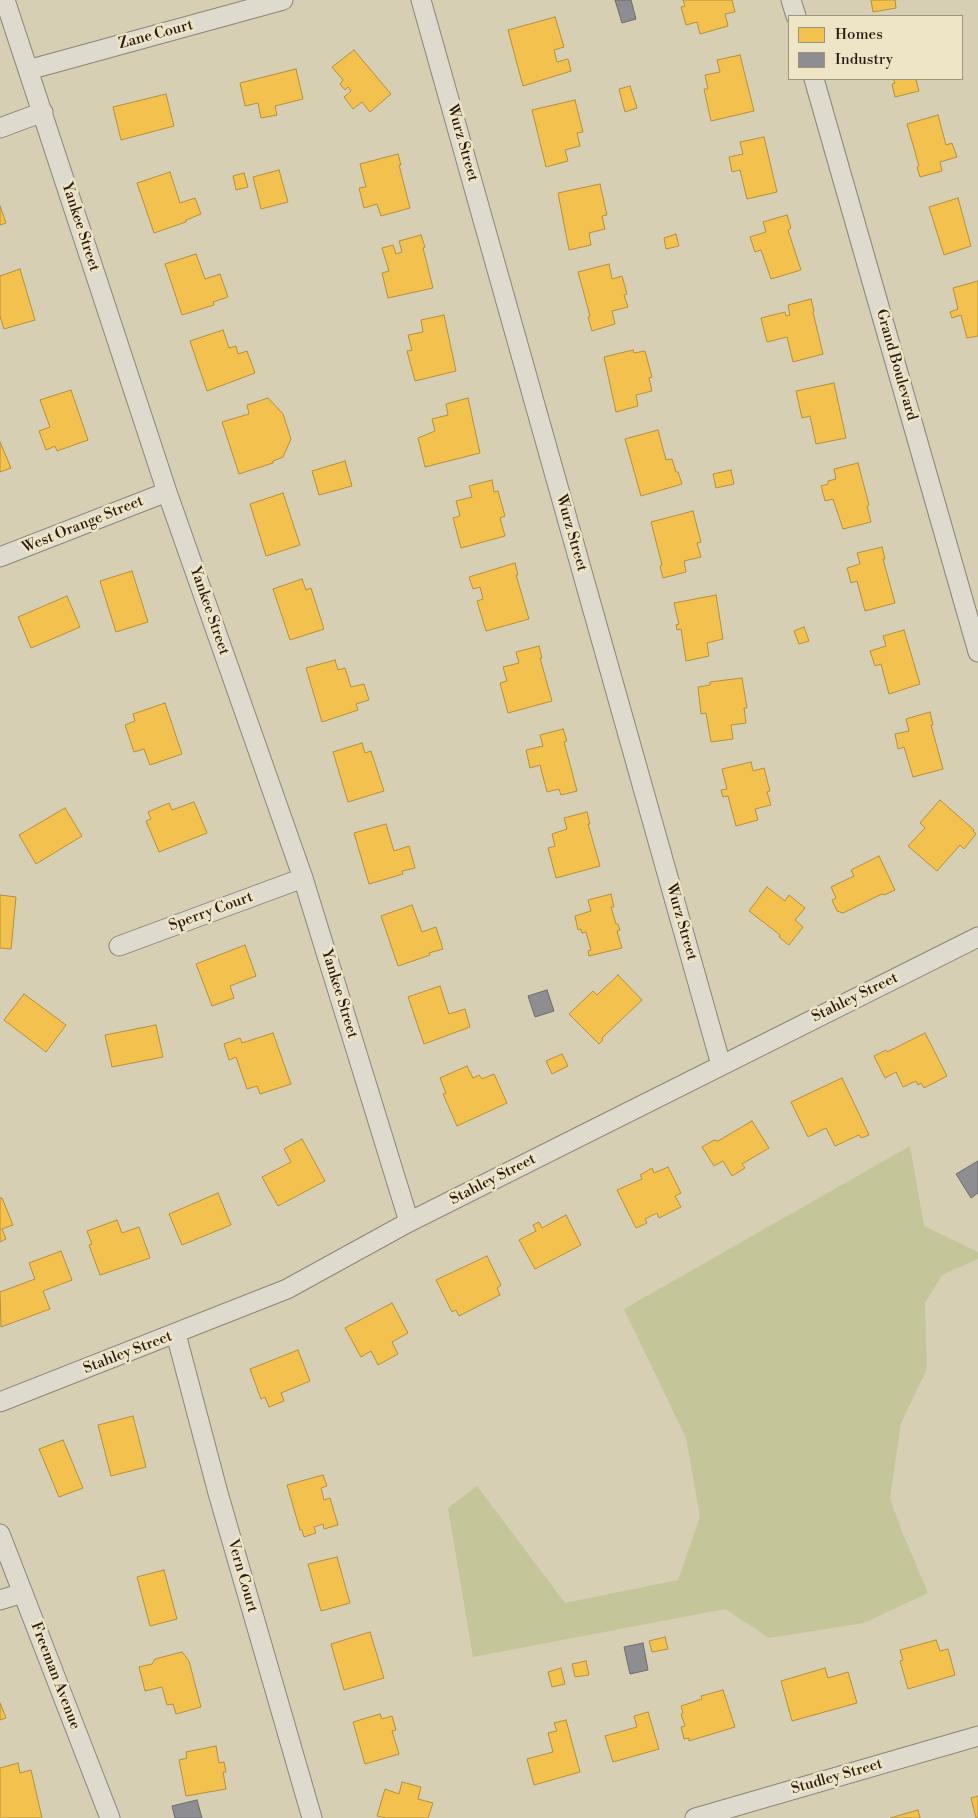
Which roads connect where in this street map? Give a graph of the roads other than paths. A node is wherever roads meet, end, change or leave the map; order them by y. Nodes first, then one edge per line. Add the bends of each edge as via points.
1 (5, 0) edge
2 (283, 0) edge
3 (421, 0) edge
4 (791, 0) edge
5 (796, 15) edge
6 (28, 70) junction
7 (814, 80) edge
8 (43, 112) junction
9 (0, 128) edge
10 (167, 492) junction
11 (0, 557) edge
12 (978, 652) edge
13 (303, 878) junction
14 (978, 937) edge
15 (119, 946) dead end
16 (721, 1065) junction
17 (409, 1222) junction
18 (176, 1334) junction
19 (0, 1402) edge
20 (0, 1534) edge
21 (23, 1593) junction
22 (0, 1600) edge
23 (978, 1736) edge
24 (110, 1818) edge
25 (312, 1818) edge
26 (695, 1818) edge

1 - 6 street, Yankee Street
2 - 6 street, Zane Court
3 - 16 street, Wurz Street
4 - 5 street
6 - 8 street, Yankee Street
7 - 12 street, Grand Boulevard
8 - 9 street
8 - 10 street, Yankee Street
10 - 11 street, West Orange Street
10 - 13 street, Yankee Street
13 - 15 street, Sperry Court
13 - 17 street, Yankee Street
14 - 16 street, Stahley Street
16 - 17 street, Stahley Street
17 - 18 street, Stahley Street via 287,1289
18 - 19 street, Stahley Street
18 - 25 street, Vern Court via 218,1493
20 - 21 street, Freeman Avenue
21 - 22 street
21 - 24 street, Freeman Avenue
23 - 26 street, Studley Street

